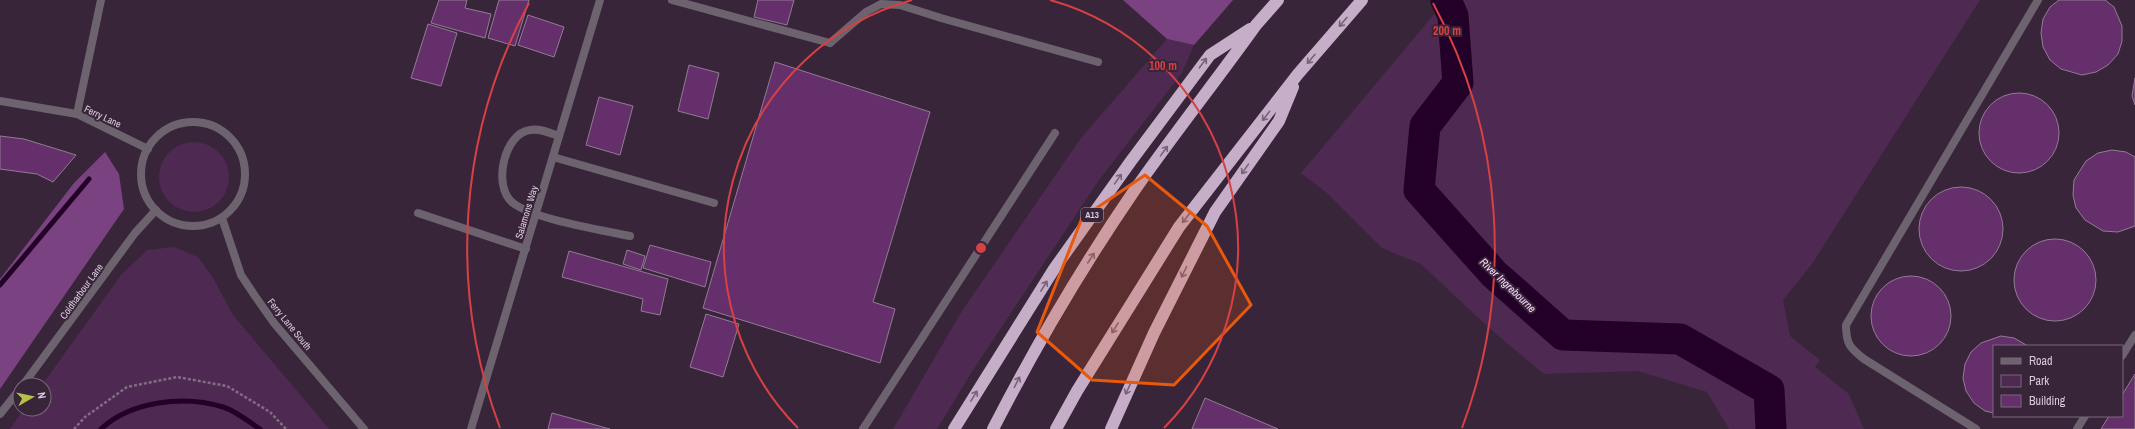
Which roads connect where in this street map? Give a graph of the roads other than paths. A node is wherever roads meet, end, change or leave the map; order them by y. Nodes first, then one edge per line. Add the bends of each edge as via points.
1 (101, 0) edge
2 (600, 0) edge
3 (672, 0) edge
4 (1362, 0) edge
5 (2038, 0) edge
6 (1274, 4) edge
7 (1256, 25) junction
8 (1098, 62) dead end
9 (1298, 74) junction
10 (0, 101) edge
11 (77, 114) junction
12 (1055, 133) dead end
13 (560, 136) junction
14 (148, 149) junction
15 (553, 157) junction
16 (714, 203) dead end
17 (156, 210) junction
18 (418, 213) dead end
19 (536, 214) junction
20 (222, 218) junction
21 (630, 236) dead end
22 (526, 249) junction
23 (2135, 335) edge
24 (2123, 354) edge
25 (29, 377) edge
26 (12, 399) edge
27 (0, 414) edge
28 (2084, 417) edge
29 (364, 429) edge
30 (471, 429) edge
31 (863, 429) edge
32 (954, 429) edge
33 (993, 429) edge
34 (1056, 429) edge
35 (1111, 429) edge
36 (1976, 429) edge
37 (2077, 429) edge

1 - 11 street
2 - 13 street, Salamons Way
3 - 8 street via 830,43 866,12 881,4 900,5
4 -> 9 highway
5 - 36 street via 1846,325 1846,338 1851,349
6 - 7 highway, A13
32 -> 7 highway, A13 via 1054,269 1210,55
33 -> 7 highway, A13 via 1022,372 1073,286 1134,192
9 -> 34 highway via 1179,227
9 -> 35 highway via 1279,121 1216,212 1198,246 1154,333
10 - 11 street, Ferry Lane
11 - 14 street, Ferry Lane
12 - 31 street
13 - 15 street, Salamons Way
13 - 19 street via 529,130 518,135 504,161 501,179 506,197 514,204
14 - 17 street via 142,164 142,181 147,197
14 - 20 street via 163,132 173,126 189,122 206,123 222,130 240,152 246,174 243,191 234,206
15 - 16 street
15 - 19 street, Salamons Way
17 - 20 street via 170,220 188,226 205,225
17 - 25 street, Coldharbour Lane via 135,233
18 - 22 street
19 - 21 street
19 - 22 street, Salamons Way
20 - 29 street, Ferry Lane South via 241,275 255,296 274,323
22 - 30 street, Salamons Way
23 - 24 street
26 - 27 street
28 - 37 street

